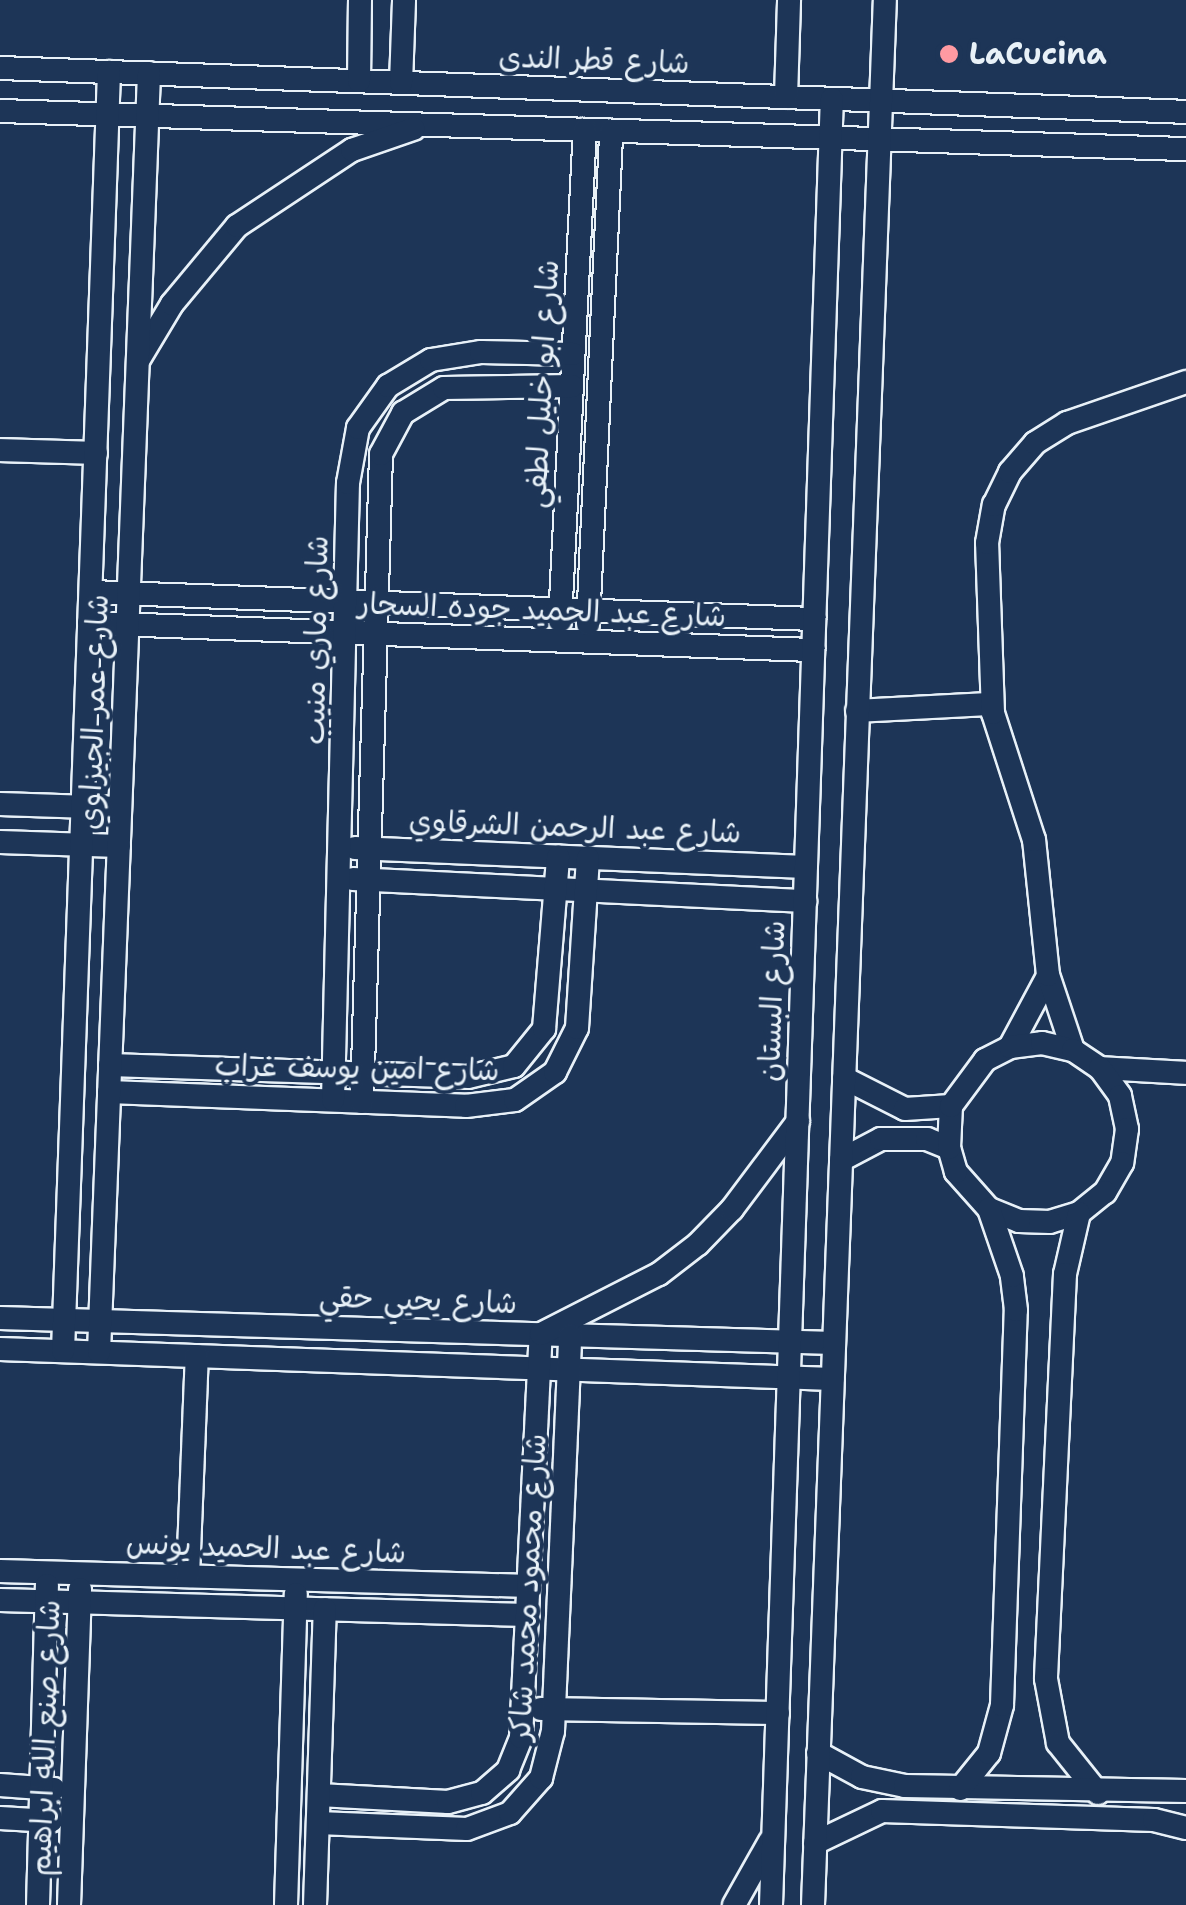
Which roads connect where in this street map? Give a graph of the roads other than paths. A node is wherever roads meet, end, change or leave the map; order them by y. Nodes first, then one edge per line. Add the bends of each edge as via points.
1 (360, 0) edge
2 (404, 0) edge
3 (789, 0) edge
4 (885, 0) edge
5 (0, 68) edge
6 (110, 72) junction
7 (149, 73) junction
8 (358, 81) junction
9 (402, 82) junction
10 (786, 97) junction
11 (832, 98) junction
12 (880, 100) junction
13 (0, 111) edge
14 (1186, 112) edge
15 (108, 114) junction
16 (147, 116) junction
17 (426, 124) junction
18 (584, 130) junction
19 (610, 131) junction
20 (831, 138) junction
21 (878, 139) junction
22 (1186, 150) edge
23 (574, 354) junction
24 (138, 362) junction
25 (1186, 382) edge
26 (572, 386) junction
27 (1156, 394) junction
28 (1186, 395) edge
29 (0, 450) edge
30 (96, 453) junction
31 (90, 592) junction
32 (128, 594) junction
33 (347, 602) junction
34 (375, 603) junction
35 (560, 610) junction
36 (588, 610) junction
37 (814, 619) junction
38 (90, 623) junction
39 (127, 625) junction
40 (347, 633) junction
41 (374, 634) junction
42 (559, 641) junction
43 (587, 642) junction
44 (813, 650) junction
45 (992, 704) junction
46 (857, 711) junction
47 (0, 804) edge
48 (83, 807) junction
49 (120, 808) junction
50 (0, 842) edge
51 (82, 845) junction
52 (119, 846) junction
53 (340, 848) junction
54 (369, 848) junction
55 (558, 856) junction
56 (588, 858) junction
57 (806, 867) junction
58 (340, 878) junction
59 (368, 879) junction
60 (556, 888) junction
61 (586, 890) junction
62 (805, 900) junction
63 (1048, 974) junction
64 (1010, 1047) junction
65 (1072, 1050) junction
66 (110, 1064) junction
67 (1100, 1068) junction
68 (334, 1072) junction
69 (1186, 1073) edge
70 (363, 1074) junction
71 (844, 1078) junction
72 (109, 1092) junction
73 (333, 1100) junction
74 (362, 1102) junction
75 (952, 1106) junction
76 (798, 1120) junction
77 (948, 1148) junction
78 (841, 1160) junction
79 (990, 1210) junction
80 (1080, 1213) junction
81 (0, 1318) edge
82 (64, 1320) junction
83 (100, 1320) junction
84 (541, 1334) junction
85 (570, 1335) junction
86 (790, 1342) junction
87 (834, 1344) junction
88 (0, 1349) edge
89 (63, 1351) junction
90 (99, 1352) junction
91 (197, 1356) junction
92 (540, 1368) junction
93 (569, 1369) junction
94 (789, 1377) junction
95 (832, 1379) junction
96 (0, 1570) edge
97 (48, 1572) junction
98 (80, 1573) junction
99 (188, 1576) junction
100 (296, 1579) junction
101 (530, 1586) junction
102 (0, 1600) edge
103 (46, 1601) junction
104 (79, 1602) junction
105 (295, 1608) junction
106 (325, 1609) junction
107 (528, 1615) junction
108 (524, 1709) junction
109 (554, 1709) junction
110 (778, 1713) junction
111 (818, 1753) junction
112 (0, 1785) edge
113 (41, 1788) junction
114 (960, 1789) junction
115 (73, 1790) junction
116 (1186, 1791) edge
117 (1098, 1793) junction
118 (319, 1795) junction
119 (0, 1818) edge
120 (40, 1820) junction
121 (72, 1822) junction
122 (318, 1823) junction
123 (1186, 1828) edge
124 (773, 1834) junction
125 (815, 1842) junction
126 (38, 1905) edge
127 (69, 1905) edge
128 (286, 1905) edge
129 (315, 1905) edge
130 (734, 1905) edge
131 (771, 1905) edge
132 (813, 1905) edge

1 - 8 street
2 - 9 street
3 - 10 street
4 - 12 street
5 - 6 street, شارع قطر الندى
6 - 7 street, شارع قطر الندى
6 - 15 street, شارع عمر الجيزاوي
7 - 8 street, شارع قطر الندى
7 - 16 street, شارع عمر الجيزاوي
8 - 9 street, شارع قطر الندى
9 - 10 street, شارع قطر الندى
10 - 11 street, شارع قطر الندى
11 - 12 street, شارع قطر الندى
11 - 20 street, شارع البستان
12 - 14 street, شارع قطر الندى
12 - 21 street
13 - 15 street
15 - 16 street
15 - 30 street, شارع عمر الجيزاوي
16 - 17 street
16 - 24 street, شارع عمر الجيزاوي
17 - 18 street
17 - 24 street via 352,150 237,226 172,304
18 - 19 street
18 - 23 street, شارع ابو خليل لطفي
19 - 20 street
19 - 36 street, شارع ابو خليل لطفي
20 - 21 street
20 - 37 street, شارع البستان
21 - 22 street
21 - 46 street
23 - 26 street, شارع ابو خليل لطفي
23 - 33 street, شارع ماري منيب via 456,354 408,370 388,386 358,428 351,452
24 - 32 street, شارع عمر الجيزاوي
25 - 27 street
26 - 34 street, شارع ماري منيب via 444,388 403,412 389,432 376,476
26 - 35 street, شارع ابو خليل لطفي
27 - 28 street
27 - 45 street via 1067,423 1035,443 1010,472 987,543
29 - 30 street
30 - 31 street, شارع عمر الجيزاوي
31 - 32 street, شارع عبد الحميد جوده السحار
31 - 38 street, شارع عمر الجيزاوي
32 - 33 street, شارع عبد الحميد جوده السحار
32 - 39 street, شارع عمر الجيزاوي
33 - 34 street, شارع عبد الحميد جوده السحار
33 - 40 street, شارع ماري منيب
34 - 35 street, شارع عبد الحميد جوده السحار
34 - 41 street, شارع ماري منيب
35 - 36 street, شارع عبد الحميد جوده السحار
35 - 42 street, شارع ابو خليل لطفي
36 - 37 street, شارع عبد الحميد جوده السحار
36 - 43 street, شارع ابو خليل لطفي
37 - 44 street, شارع البستان
38 - 39 street, شارع عبد الحميد جوده السحار
38 - 48 street, شارع عمر الجيزاوي
39 - 40 street, شارع عبد الحميد جوده السحار
39 - 49 street, شارع عمر الجيزاوي
40 - 41 street, شارع عبد الحميد جوده السحار
40 - 53 street, شارع ماري منيب
41 - 42 street, شارع عبد الحميد جوده السحار
41 - 54 street, شارع ماري منيب
42 - 43 street, شارع عبد الحميد جوده السحار
43 - 44 street, شارع عبد الحميد جوده السحار
44 - 57 street, شارع البستان
45 - 46 street
45 - 63 street via 1034,840
46 - 71 street
47 - 48 street
48 - 49 street
48 - 51 street, شارع عمر الجيزاوي
49 - 52 street, شارع عمر الجيزاوي
50 - 51 street
51 - 52 street
51 - 82 street, شارع عمر الجيزاوي
52 - 66 street, شارع عمر الجيزاوي
53 - 54 street, شارع عبد الرحمن الشرقاوي
53 - 58 street, شارع ماري منيب
54 - 55 street, شارع عبد الرحمن الشرقاوي
54 - 59 street, شارع ماري منيب
55 - 56 street, شارع عبد الرحمن الشرقاوي
55 - 60 street, شارع امين يوسف غراب
56 - 57 street, شارع عبد الرحمن الشرقاوي
56 - 61 street, شارع امين يوسف غراب
57 - 62 street, شارع البستان
58 - 59 street, شارع عبد الرحمن الشرقاوي
58 - 68 street, شارع ماري منيب
59 - 60 street, شارع عبد الرحمن الشرقاوي
59 - 70 street, شارع ماري منيب
60 - 61 street, شارع عبد الرحمن الشرقاوي
60 - 70 street, شارع امين يوسف غراب via 548,1005 532,1050 492,1076
61 - 62 street, شارع عبد الرحمن الشرقاوي
61 - 74 street, شارع امين يوسف غراب via 577,1028 555,1072 526,1094 491,1105
62 - 76 street, شارع البستان
63 - 64 street
63 - 65 street
64 - 65 street via 1042,1043
64 - 75 street via 974,1070
65 - 67 street
66 - 68 street, شارع امين يوسف غراب
66 - 72 street, شارع عمر الجيزاوي
67 - 69 street
67 - 80 street via 1120,1096 1127,1129 1114,1177
68 - 70 street, شارع امين يوسف غراب
68 - 73 street, شارع ماري منيب
70 - 74 street, شارع ماري منيب
71 - 75 street via 905,1108
71 - 78 street
72 - 73 street, شارع امين يوسف غراب
72 - 83 street, شارع عمر الجيزاوي
73 - 74 street, شارع امين يوسف غراب
75 - 77 street
76 - 84 street via 698,1244 659,1274
76 - 86 street, شارع البستان
77 - 78 street via 927,1139 882,1139
77 - 79 street via 956,1172
78 - 87 street
79 - 80 street via 1018,1222
79 - 114 street via 1016,1310 1002,1705 989,1753
80 - 117 street via 1064,1289 1046,1679 1058,1743
81 - 82 street, شارع يحيي حقي
82 - 83 street, شارع يحيي حقي
82 - 89 street, شارع عمر الجيزاوي
83 - 84 street, شارع يحيي حقي
83 - 90 street, شارع عمر الجيزاوي
84 - 85 street, شارع يحيي حقي
84 - 92 street, شارع محمود محمد شاكر
85 - 86 street, شارع يحيي حقي
85 - 93 street, شارع محمود محمد شاكر
86 - 87 street, شارع يحيي حقي
86 - 94 street, شارع البستان
87 - 95 street
88 - 89 street
89 - 90 street
90 - 91 street
91 - 92 street
91 - 99 street
92 - 93 street
92 - 101 street, شارع محمود محمد شاكر
93 - 94 street
93 - 109 street, شارع محمود محمد شاكر
94 - 95 street
94 - 110 street, شارع البستان
95 - 111 street
96 - 97 street, شارع عبد الحميد يونس
97 - 98 street, شارع عبد الحميد يونس
97 - 103 street, شارع صنع الله ابراهيم
98 - 99 street, شارع عبد الحميد يونس
98 - 104 street, شارع صنع الله ابراهيم
99 - 100 street, شارع عبد الحميد يونس
100 - 101 street, شارع عبد الحميد يونس
100 - 105 street
101 - 107 street, شارع محمود محمد شاكر
102 - 103 street, شارع عبد الحميد يونس
103 - 104 street, شارع عبد الحميد يونس
103 - 113 street, شارع صنع الله ابراهيم
104 - 105 street, شارع عبد الحميد يونس
104 - 115 street, شارع صنع الله ابراهيم
105 - 106 street, شارع عبد الحميد يونس
105 - 128 street
106 - 107 street, شارع عبد الحميد يونس
106 - 118 street
107 - 108 street, شارع محمود محمد شاكر
108 - 109 street
108 - 118 street, شارع محمود محمد شاكر via 516,1754 482,1793 448,1802
109 - 110 street
109 - 122 street, شارع محمود محمد شاكر via 542,1778 510,1813 489,1824 442,1829
110 - 124 street, شارع البستان
111 - 114 street via 883,1784
111 - 125 street
112 - 113 street
113 - 115 street
113 - 120 street, شارع صنع الله ابراهيم
114 - 117 street
115 - 121 street, شارع صنع الله ابراهيم
116 - 117 street
118 - 122 street
119 - 120 street
120 - 121 street
120 - 126 street, شارع صنع الله ابراهيم
121 - 127 street, شارع صنع الله ابراهيم
122 - 129 street
123 - 125 street via 1154,1820 882,1810
124 - 130 street
124 - 131 street, شارع البستان
125 - 132 street

